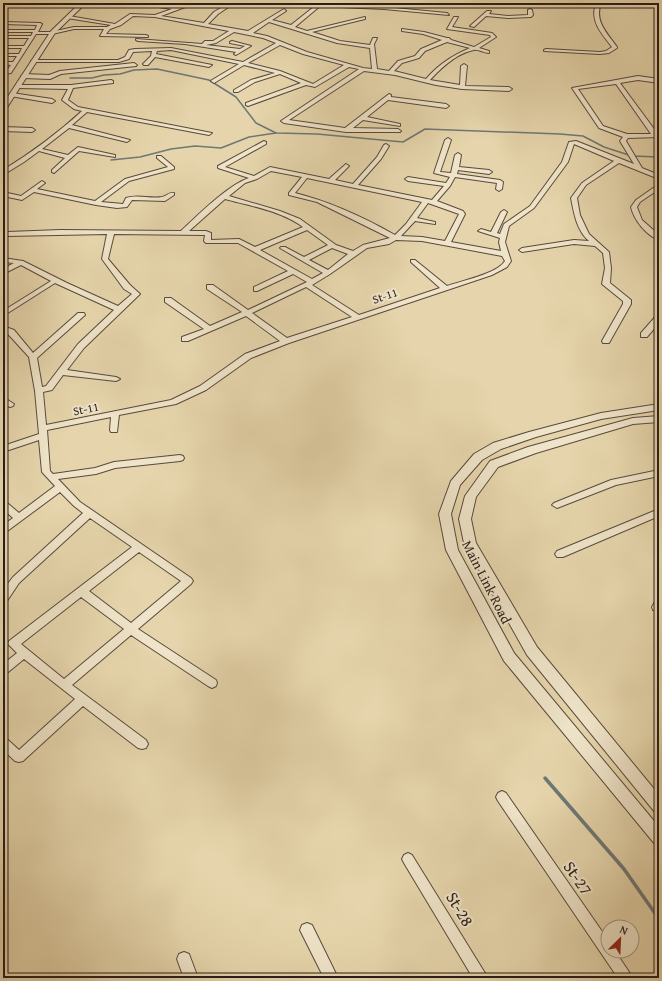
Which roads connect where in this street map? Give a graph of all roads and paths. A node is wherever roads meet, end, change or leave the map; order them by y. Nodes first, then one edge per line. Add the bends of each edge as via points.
1 (83, 3) edge
2 (147, 3) edge
3 (194, 3) edge
4 (218, 3) edge
5 (408, 3) edge
6 (415, 3) edge
7 (464, 3) edge
8 (487, 3) edge
9 (536, 3) edge
10 (548, 3) edge
11 (578, 3) edge
12 (317, 4) edge
13 (424, 4) edge
14 (598, 5) edge
15 (178, 8) junction
16 (284, 10) dead end
17 (413, 10) junction
18 (491, 10) dead end
19 (530, 10) dead end
20 (447, 14) dead end
21 (486, 15) junction
22 (155, 16) junction
23 (402, 16) dead end
24 (69, 17) junction
25 (363, 18) dead end
26 (456, 18) dead end
27 (270, 20) junction
28 (3, 23) edge
29 (206, 24) junction
30 (452, 24) junction
31 (118, 25) junction
32 (472, 26) junction
33 (292, 27) junction
34 (108, 28) junction
35 (233, 30) junction
36 (404, 30) dead end
37 (499, 30) dead end
38 (3, 31) edge
39 (53, 32) junction
40 (307, 32) junction
41 (249, 33) junction
42 (34, 34) junction
43 (213, 36) dead end
44 (3, 37) edge
45 (220, 37) junction
46 (171, 38) dead end
47 (375, 39) dead end
48 (448, 39) junction
49 (138, 40) dead end
50 (232, 42) dead end
51 (279, 42) junction
52 (202, 46) junction
53 (3, 47) edge
54 (25, 48) junction
55 (156, 48) junction
56 (372, 48) junction
57 (475, 48) junction
58 (546, 50) dead end
59 (241, 51) junction
60 (487, 52) dead end
61 (3, 55) edge
62 (20, 55) junction
63 (153, 55) junction
64 (228, 60) junction
65 (33, 61) junction
66 (3, 63) edge
67 (14, 64) junction
68 (146, 64) dead end
69 (244, 64) junction
70 (348, 64) junction
71 (134, 65) dead end
72 (208, 65) dead end
73 (464, 66) dead end
74 (363, 69) junction
75 (375, 70) junction
76 (3, 72) edge
77 (391, 72) junction
78 (279, 73) junction
79 (24, 76) junction
80 (214, 81) dead end
81 (427, 81) junction
82 (659, 81) edge
83 (111, 82) dead end
84 (617, 82) junction
85 (306, 83) junction
86 (18, 86) junction
87 (71, 87) junction
88 (462, 87) junction
89 (509, 89) dead end
90 (236, 91) dead end
91 (3, 94) edge
92 (12, 95) junction
93 (52, 101) dead end
94 (248, 104) dead end
95 (446, 106) dead end
96 (3, 108) edge
97 (87, 109) junction
98 (361, 118) junction
99 (68, 126) junction
100 (3, 129) edge
101 (348, 129) junction
102 (32, 130) dead end
103 (209, 133) dead end
104 (657, 135) edge
105 (626, 136) junction
106 (127, 140) dead end
107 (448, 140) dead end
108 (264, 143) dead end
109 (386, 146) dead end
110 (37, 150) junction
111 (458, 155) dead end
112 (113, 156) dead end
113 (69, 157) junction
114 (159, 157) dead end
115 (618, 161) junction
116 (346, 166) dead end
117 (640, 170) junction
118 (54, 171) dead end
119 (454, 172) junction
120 (489, 172) dead end
121 (3, 173) edge
122 (306, 176) junction
123 (659, 177) edge
124 (255, 178) junction
125 (408, 179) dead end
126 (331, 181) junction
127 (42, 183) dead end
128 (448, 185) junction
129 (354, 186) junction
130 (659, 186) edge
131 (499, 189) dead end
132 (32, 190) junction
133 (3, 194) edge
134 (172, 194) dead end
135 (225, 197) junction
136 (430, 202) junction
137 (96, 203) junction
138 (504, 212) dead end
139 (413, 219) junction
140 (434, 223) dead end
141 (308, 227) junction
142 (481, 231) dead end
143 (111, 232) junction
144 (184, 232) junction
145 (4, 234) edge
146 (493, 234) junction
147 (586, 235) junction
148 (503, 237) junction
149 (395, 238) junction
150 (659, 238) edge
151 (447, 243) junction
152 (597, 244) junction
153 (332, 245) junction
154 (283, 248) dead end
155 (255, 250) junction
156 (353, 254) junction
157 (504, 254) junction
158 (3, 260) edge
159 (304, 260) junction
160 (413, 261) dead end
161 (18, 264) dead end
162 (293, 271) junction
163 (3, 272) edge
164 (328, 273) junction
165 (309, 282) junction
166 (52, 283) dead end
167 (210, 287) dead end
168 (257, 289) dead end
169 (446, 289) junction
170 (168, 300) dead end
171 (119, 309) junction
172 (248, 313) junction
173 (3, 314) edge
174 (82, 315) dead end
175 (357, 317) junction
176 (659, 318) edge
177 (3, 328) edge
178 (209, 329) junction
179 (644, 335) dead end
180 (185, 339) dead end
181 (286, 341) junction
182 (606, 341) dead end
183 (33, 356) junction
184 (61, 372) junction
185 (116, 379) dead end
186 (39, 391) junction
187 (659, 407) edge
188 (115, 414) junction
189 (659, 419) edge
190 (114, 430) dead end
191 (43, 432) junction
192 (3, 448) edge
193 (180, 458) dead end
194 (659, 473) edge
195 (51, 477) junction
196 (60, 487) junction
197 (3, 504) edge
198 (557, 505) dead end
199 (659, 512) edge
200 (89, 513) junction
201 (19, 518) junction
202 (3, 530) edge
203 (139, 547) junction
204 (560, 554) dead end
205 (82, 591) junction
206 (3, 598) edge
207 (131, 629) junction
208 (24, 653) junction
209 (3, 670) edge
210 (212, 683) dead end
211 (64, 685) junction
212 (83, 699) junction
213 (3, 743) edge
214 (142, 744) dead end
215 (502, 797) dead end
216 (659, 806) edge
217 (659, 838) edge
218 (408, 859) dead end
219 (307, 930) dead end
220 (184, 959) dead end
221 (191, 978) edge
222 (331, 978) edge
223 (481, 978) edge
224 (626, 978) edge

1 - 24 street
2 - 15 street
3 - 15 street
4 - 29 street via 228,5
5 - 6 street
6 - 13 street
6 - 17 street
7 - 8 street via 476,6
9 - 10 street
11 - 14 street
12 - 17 street
12 - 33 street via 318,6
14 - 58 street via 598,22 615,47 600,53
15 - 22 street
16 - 27 street
17 - 20 street
17 - 23 street
18 - 21 street
19 - 21 street via 531,15 527,16
21 - 32 street
22 - 29 street
22 - 31 street via 132,15
24 - 31 street
24 - 39 street
25 - 40 street
26 - 30 street
27 - 33 street
27 - 41 street
28 - 42 street via 40,24
29 - 35 street
30 - 32 street
30 - 57 street via 449,28 494,34 494,37
31 - 34 street
32 - 37 street
33 - 40 street
34 - 39 street via 74,28
34 - 46 street via 102,35
35 - 41 street
35 - 45 street
36 - 48 street
38 - 42 street
39 - 42 street
39 - 65 street
40 - 56 street
41 - 51 street
42 - 44 street
42 - 54 street
43 - 45 street
45 - 52 street
47 - 56 street
48 - 57 street
48 - 77 street via 423,50 418,57 401,62
49 - 52 street
50 - 59 street via 249,46
51 - 69 street
51 - 70 street via 305,53
52 - 59 street
53 - 54 street
54 - 62 street
55 - 63 street
55 - 64 street
55 - 65 street via 131,51 127,58 119,61
56 - 75 street
57 - 60 street
57 - 81 street via 453,57
59 - 64 street
61 - 62 street
62 - 67 street
63 - 68 street
63 - 72 street
64 - 69 street
65 - 79 street
66 - 67 street
67 - 76 street via 8,72
69 - 78 street
69 - 80 street
70 - 74 street
70 - 85 street via 313,86
71 - 79 street via 50,76
73 - 88 street
74 - 75 street
74 - 101 street via 284,121
75 - 77 street
77 - 81 street
78 - 85 street
78 - 90 street via 253,81
79 - 86 street
81 - 88 street
82 - 84 street via 638,78
83 - 87 street
84 - 104 street
84 - 105 street via 575,88 601,127
85 - 94 street
86 - 87 street
86 - 92 street
87 - 97 street via 65,100 72,106
88 - 89 street
91 - 92 street
92 - 93 street
92 - 96 street
95 - 98 street via 388,97
97 - 99 street
97 - 103 street
98 - 101 street
98 - 101 street via 398,128
99 - 106 street
99 - 110 street
100 - 102 street
104 - 105 street
105 - 117 street via 623,143
107 - 119 street via 437,173
108 - 124 street via 220,167
109 - 129 street via 379,158
110 - 113 street
110 - 121 street
111 - 119 street
112 - 113 street via 78,149
113 - 118 street
114 - 137 street via 172,168 127,180
115 - 117 street
115 - 147 street via 584,184 574,198
115 - 148 street via 578,142 571,143 565,162 532,207 506,225
116 - 126 street
117 - 123 street
119 - 120 street
119 - 128 street
119 - 131 street via 500,182
122 - 124 street via 270,169
122 - 126 street
122 - 149 street via 290,194 319,201
124 - 135 street via 244,182
125 - 128 street
126 - 129 street
127 - 132 street
128 - 136 street
129 - 136 street
130 - 150 street via 638,201 634,207 635,215 642,224
132 - 133 street via 22,198
132 - 137 street
134 - 137 street via 166,199 131,198 125,206
135 - 141 street via 278,212
135 - 144 street
136 - 139 street
136 - 151 street via 462,214
138 - 146 street
139 - 140 street
139 - 149 street
141 - 153 street
141 - 155 street
142 - 146 street
143 - 144 street
143 - 145 street
143 - 171 street via 105,259 127,287 136,294
144 - 155 street via 209,233 208,242 239,241
146 - 148 street
147 - 152 street
147 - 152 street via 522,247 574,242
148 - 157 street, St-11
149 - 151 street
149 - 156 street via 362,248
151 - 157 street
152 - 182 street via 606,252 606,284 627,300
153 - 156 street
153 - 159 street
154 - 159 street
155 - 162 street
156 - 164 street
157 - 169 street, St-11 via 508,261 505,266 490,274
158 - 171 street via 21,262 64,285
159 - 164 street
160 - 169 street
161 - 163 street
162 - 165 street
162 - 168 street
164 - 165 street
165 - 172 street
165 - 175 street
166 - 173 street
167 - 172 street
169 - 175 street, St-11
170 - 178 street
171 - 184 street via 81,346
172 - 178 street
172 - 181 street
174 - 183 street
175 - 181 street, St-11
176 - 179 street
177 - 183 street via 11,332
178 - 180 street
181 - 188 street, St-11 via 248,356 203,388 173,402
183 - 186 street
184 - 185 street
184 - 186 street via 49,388
186 - 191 street
187 - 217 street, Main Link Road via 602,416 497,446 478,457 455,484 445,514 452,550 509,657
188 - 190 street
188 - 191 street, St-11
189 - 216 street, Main Link Road via 633,422 576,437 494,464 470,496 465,520 470,543 532,651
191 - 192 street, St-11
191 - 195 street via 46,472
193 - 195 street via 114,465 96,471
194 - 198 street via 614,482
195 - 196 street
196 - 200 street
196 - 201 street
197 - 201 street
199 - 204 street
200 - 203 street
200 - 206 street via 16,580
201 - 202 street
203 - 205 street
203 - 207 street via 188,581
205 - 207 street
205 - 208 street via 13,644
207 - 210 street
207 - 211 street
208 - 209 street
208 - 211 street
211 - 212 street
212 - 213 street via 19,757
212 - 214 street
215 - 224 street, St-27
218 - 223 street, St-28
219 - 222 street
220 - 221 street

